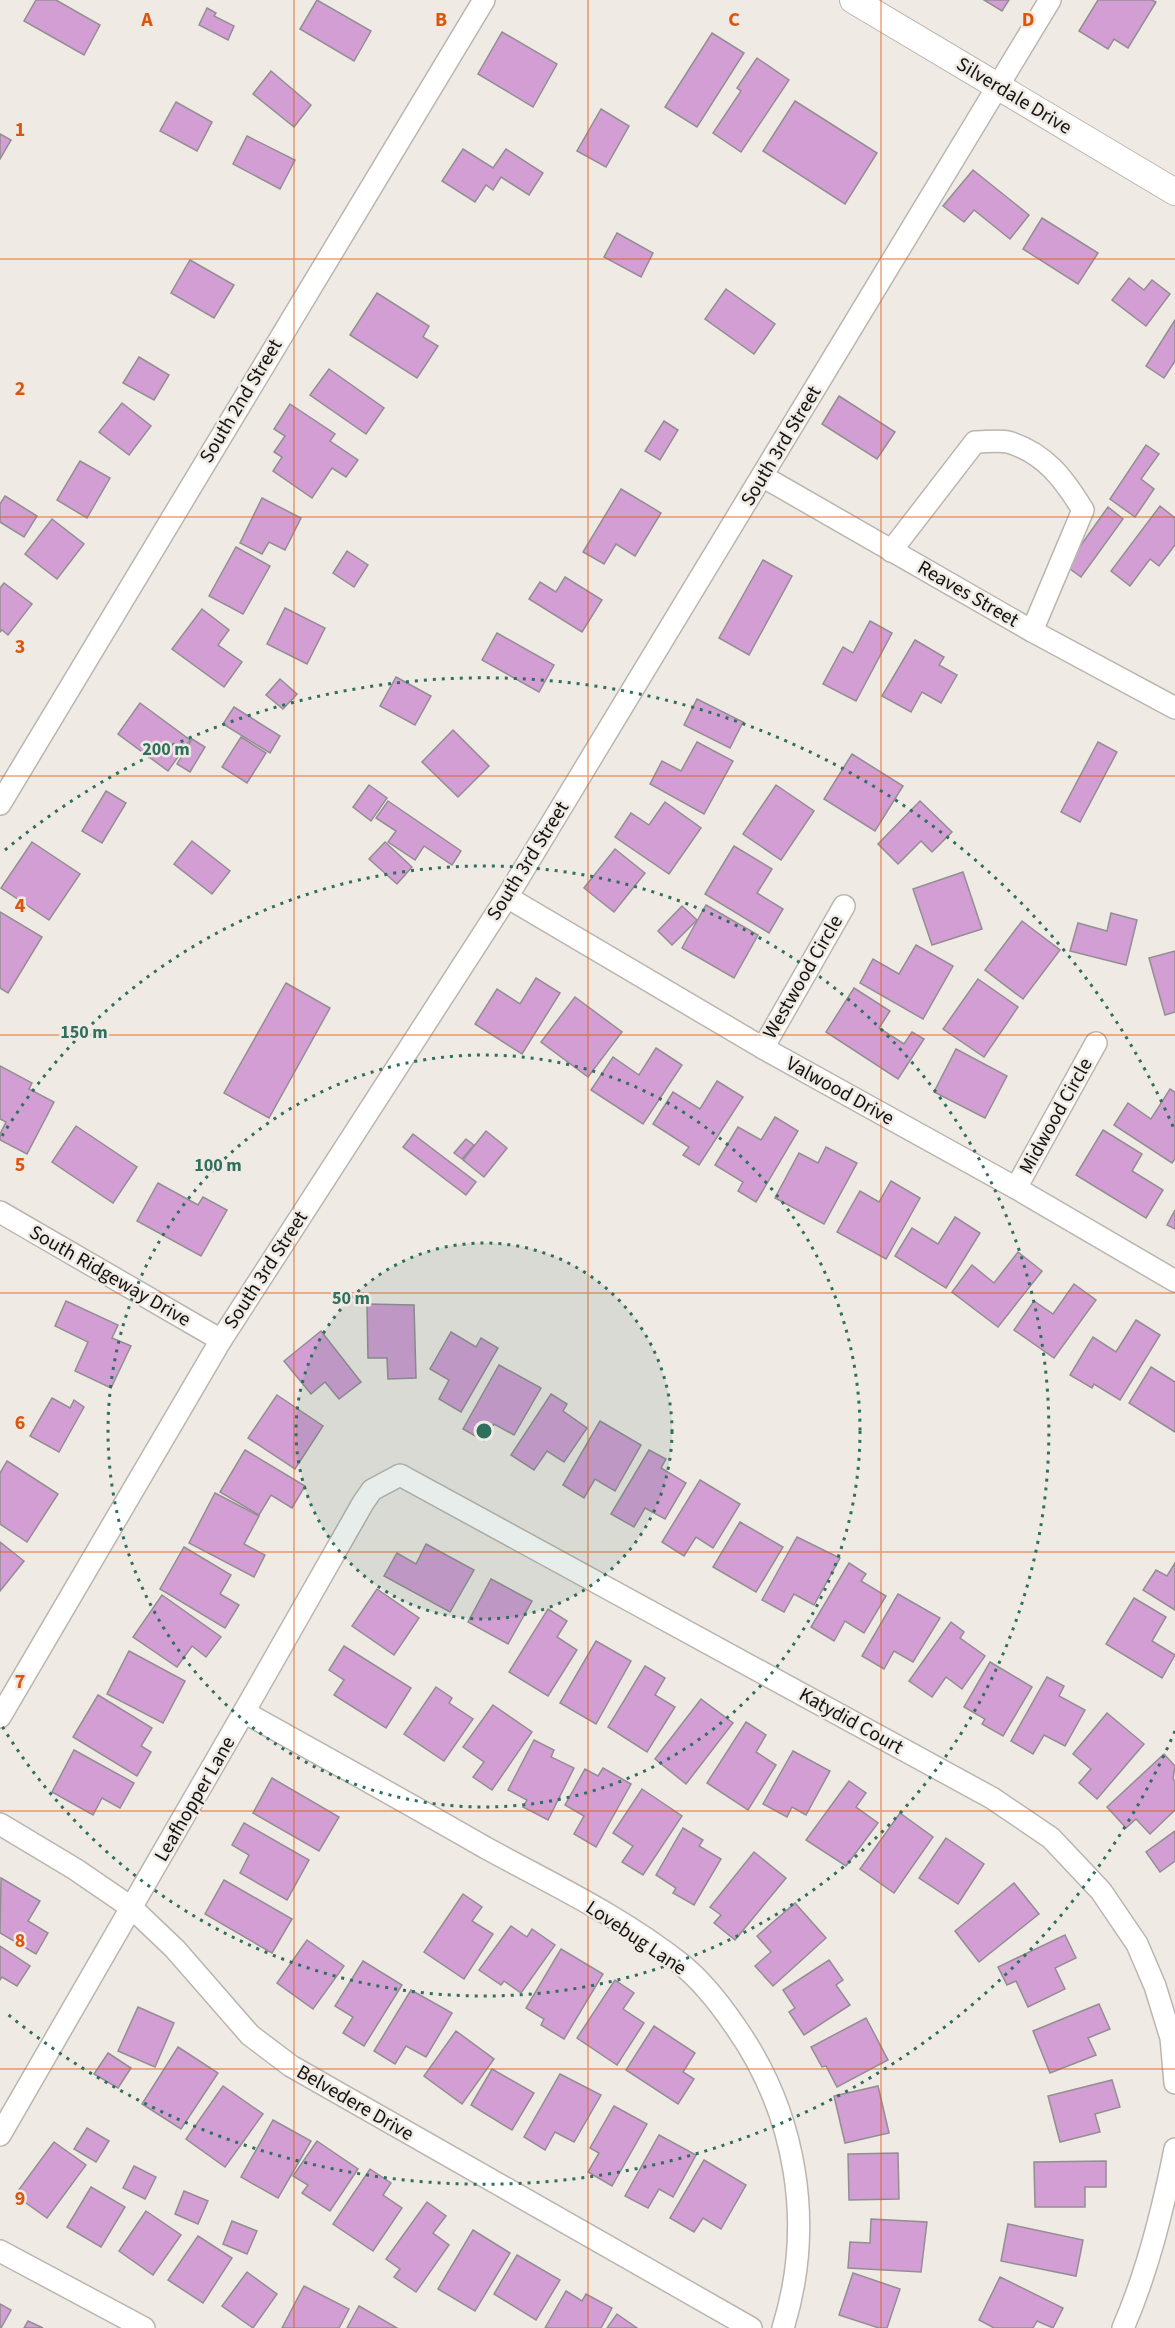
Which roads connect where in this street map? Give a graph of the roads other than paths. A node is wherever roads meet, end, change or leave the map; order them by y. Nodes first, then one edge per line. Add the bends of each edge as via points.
1 (484, 0) edge
2 (853, 0) edge
3 (1050, 0) edge
4 (998, 87) junction
5 (1175, 192) edge
6 (762, 476) junction
7 (891, 550) junction
8 (1032, 631) junction
9 (1175, 708) edge
10 (0, 804) edge
11 (507, 897) junction
12 (843, 906) dead end
13 (1096, 1043) dead end
14 (763, 1048) junction
15 (1016, 1188) junction
16 (0, 1212) edge
17 (1175, 1281) edge
18 (221, 1340) junction
19 (400, 1474) joint
20 (244, 1712) junction
21 (0, 1717) edge
22 (0, 1824) edge
23 (132, 1908) junction
24 (1175, 2083) edge
25 (0, 2135) edge
26 (1175, 2149) edge
27 (0, 2251) edge
28 (144, 2328) edge
29 (751, 2328) edge
30 (783, 2328) edge
31 (1123, 2328) edge

1 - 10 street, South 2nd Street
2 - 4 street, Silverdale Drive
3 - 4 street, South 3rd Street
4 - 5 street, Silverdale Drive
4 - 6 street, South 3rd Street
6 - 7 street, Reaves Street
6 - 11 street, South 3rd Street
7 - 8 street, Reaves Street
7 - 8 street via 975,442 1006,442 1039,456 1064,479 1083,510
8 - 9 street, Reaves Street
11 - 14 street, Valwood Drive
11 - 18 street, South 3rd Street
12 - 14 street, Westwood Circle
13 - 15 street, Midwood Circle
14 - 15 street, Valwood Drive
15 - 17 street, Valwood Drive
16 - 18 street, South Ridgeway Drive
18 - 21 street, South 3rd Street
19 - 20 street, Leafhopper Lane via 372,1490 363,1503
19 - 24 street, Katydid Court via 992,1798 1051,1838 1101,1891 1137,1944 1171,2038
20 - 23 street, Leafhopper Lane
20 - 30 street, Lovebug Lane via 623,1924 682,1965 721,2005 750,2047 773,2094 790,2145 799,2199 798,2259
22 - 23 street, Belvedere Drive
23 - 25 street, Leafhopper Lane
23 - 29 street, Belvedere Drive via 175,1949 250,2035 291,2066
26 - 31 street via 1166,2196 1135,2301
27 - 28 street

